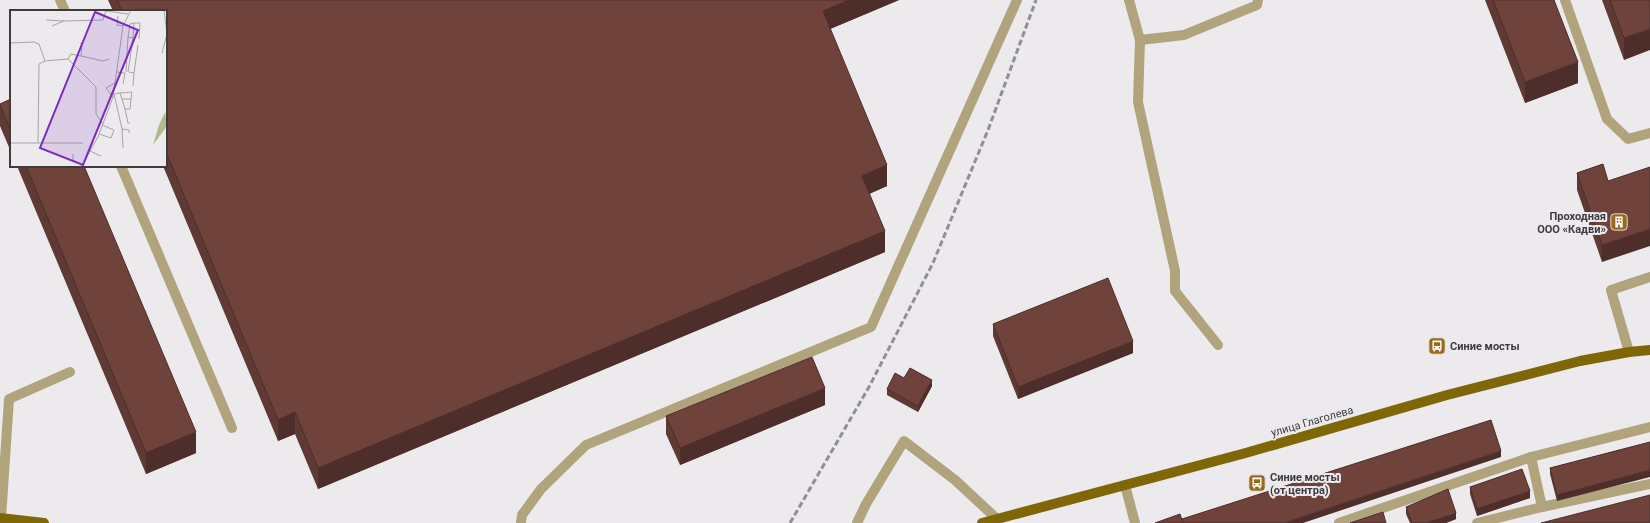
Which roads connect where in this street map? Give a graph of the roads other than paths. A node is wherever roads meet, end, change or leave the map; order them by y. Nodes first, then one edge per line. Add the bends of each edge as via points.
1 (60, 0) edge
2 (1017, 0) edge
3 (1129, 0) edge
4 (1258, 0) edge
5 (1565, 0) edge
6 (65, 10) edge
7 (1140, 40) junction
8 (1650, 133) edge
9 (121, 167) edge
10 (1650, 277) edge
11 (1218, 345) dead end
12 (1650, 350) edge
13 (1629, 352) junction
14 (70, 372) dead end
15 (232, 428) dead end
16 (1650, 428) edge
17 (1531, 457) junction
18 (1650, 484) edge
19 (1125, 485) junction
20 (1542, 507) junction
21 (0, 518) edge
22 (997, 519) junction
23 (44, 523) edge
24 (522, 523) edge
25 (857, 523) edge
26 (982, 523) edge
27 (1135, 523) edge
28 (1339, 523) edge
29 (1477, 523) edge

1 - 6 lane
2 - 24 lane via 871,327 586,445 541,490 522,515
3 - 7 lane
4 - 7 lane via 1257,5 1184,35
5 - 8 lane via 1607,119 1628,139
7 - 11 lane via 1138,102 1175,272 1175,291
9 - 15 lane
10 - 13 lane via 1611,290
12 - 13 main road, улица Глаголева
13 - 19 main road, улица Глаголева via 1580,361 1447,395
14 - 21 lane via 8,399
16 - 17 lane
17 - 20 lane
17 - 28 lane
18 - 20 lane
19 - 22 main road, улица Глаголева
19 - 27 lane
20 - 29 lane
21 - 23 main road
22 - 25 lane via 955,480 904,442
22 - 26 main road, улица Глаголева

